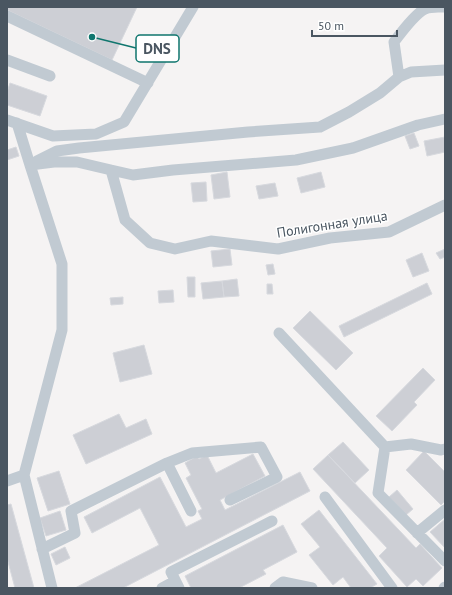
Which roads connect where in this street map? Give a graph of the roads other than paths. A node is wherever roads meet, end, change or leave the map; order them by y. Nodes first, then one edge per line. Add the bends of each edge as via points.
1 (193, 7) edge
2 (435, 7) edge
3 (445, 7) edge
4 (7, 16) edge
5 (7, 60) edge
6 (445, 70) edge
7 (50, 76) dead end
8 (399, 77) junction
9 (148, 83) junction
10 (445, 118) edge
11 (12, 121) edge
12 (30, 165) junction
13 (111, 170) junction
14 (445, 205) edge
15 (279, 333) dead end
16 (385, 447) junction
17 (444, 452) edge
18 (167, 464) junction
19 (24, 475) junction
20 (7, 481) edge
21 (325, 497) dead end
22 (230, 500) dead end
23 (445, 510) edge
24 (191, 511) dead end
25 (272, 521) dead end
26 (417, 533) junction
27 (42, 549) junction
28 (445, 561) edge
29 (177, 584) edge
30 (52, 588) edge
31 (162, 588) edge
32 (275, 588) edge
33 (312, 588) edge
34 (392, 588) edge

1 - 9 street
2 - 3 street
2 - 8 street via 425,9 407,25 394,42
4 - 9 street
5 - 7 street
6 - 8 street via 411,72
8 - 12 street via 380,93 320,127 79,148 57,151
9 - 11 street via 124,122 96,134 53,136
10 - 13 street via 353,148 296,160 133,175
11 - 12 street
12 - 13 street via 76,162
12 - 19 street via 62,264 62,330
13 - 14 street, Полигонная улица via 125,220 150,243 175,249 211,241 278,249 330,238 389,232
15 - 16 street
16 - 17 street via 411,444
16 - 26 street via 378,492
18 - 22 street via 192,452 262,447 277,476
18 - 24 street
18 - 27 street via 71,511 75,533
19 - 20 street
19 - 27 street
21 - 34 street
23 - 26 street
25 - 29 street via 171,572
26 - 28 street
27 - 30 street
29 - 31 street
32 - 33 street via 283,582

